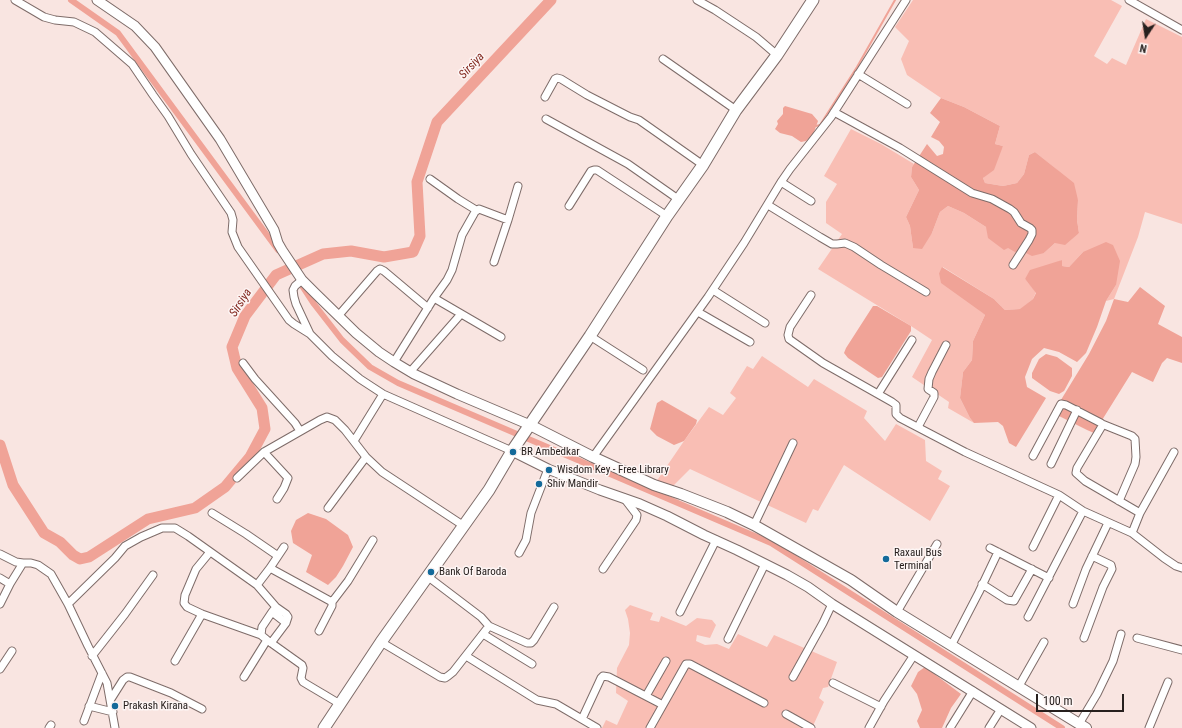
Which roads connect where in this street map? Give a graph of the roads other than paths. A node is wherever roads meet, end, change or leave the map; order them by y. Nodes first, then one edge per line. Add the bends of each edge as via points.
1 (15, 0) edge
2 (98, 0) edge
3 (696, 0) edge
4 (813, 0) edge
5 (906, 0) edge
6 (1129, 0) edge
7 (1182, 30) edge
8 (777, 55) junction
9 (663, 60) dead end
10 (858, 74) junction
11 (546, 97) dead end
12 (907, 104) dead end
13 (736, 110) junction
14 (834, 112) junction
15 (546, 119) dead end
16 (703, 165) junction
17 (430, 179) dead end
18 (781, 182) junction
19 (518, 186) dead end
20 (678, 199) junction
21 (811, 201) dead end
22 (768, 205) junction
23 (569, 206) dead end
24 (476, 210) junction
25 (667, 216) junction
26 (508, 220) junction
27 (494, 262) dead end
28 (1013, 265) dead end
29 (300, 282) junction
30 (713, 290) junction
31 (926, 292) dead end
32 (810, 295) dead end
33 (434, 298) junction
34 (428, 308) junction
35 (698, 312) junction
36 (461, 314) junction
37 (339, 315) junction
38 (765, 323) dead end
39 (310, 334) junction
40 (590, 336) junction
41 (501, 337) dead end
42 (912, 340) dead end
43 (750, 342) dead end
44 (946, 345) dead end
45 (394, 362) junction
46 (243, 363) dead end
47 (643, 370) dead end
48 (410, 372) junction
49 (383, 394) junction
50 (878, 394) junction
51 (1077, 410) junction
52 (1102, 424) junction
53 (918, 427) junction
54 (528, 428) junction
55 (300, 432) junction
56 (354, 441) junction
57 (793, 443) dead end
58 (515, 447) junction
59 (264, 452) junction
60 (1174, 452) dead end
61 (1033, 456) dead end
62 (366, 457) junction
63 (593, 457) junction
64 (1051, 464) dead end
65 (548, 469) junction
66 (237, 478) dead end
67 (1059, 495) junction
68 (624, 498) junction
69 (277, 499) dead end
70 (1119, 501) junction
71 (328, 508) dead end
72 (1083, 511) junction
73 (212, 513) dead end
74 (1140, 513) junction
75 (1108, 523) junction
76 (754, 525) junction
77 (464, 526) junction
78 (1132, 533) junction
79 (373, 540) dead end
80 (716, 540) junction
81 (937, 544) dead end
82 (284, 547) dead end
83 (1033, 547) dead end
84 (990, 548) dead end
85 (210, 552) junction
86 (998, 552) junction
87 (518, 553) dead end
88 (0, 554) edge
89 (278, 556) junction
90 (1092, 556) junction
91 (23, 564) junction
92 (765, 564) junction
93 (270, 568) junction
94 (1182, 568) edge
95 (603, 569) dead end
96 (1032, 569) junction
97 (153, 575) dead end
98 (427, 576) junction
99 (0, 578) edge
100 (1049, 578) junction
101 (10, 584) junction
102 (982, 584) junction
103 (257, 585) junction
104 (332, 602) junction
105 (0, 603) edge
106 (68, 604) junction
107 (832, 604) junction
108 (1073, 604) dead end
109 (554, 608) dead end
110 (274, 609) junction
111 (680, 612) dead end
112 (897, 612) junction
113 (202, 614) junction
114 (1028, 617) dead end
115 (489, 626) junction
116 (319, 631) dead end
117 (483, 634) junction
118 (1121, 634) dead end
119 (261, 635) junction
120 (1084, 638) dead end
121 (1137, 638) dead end
122 (728, 639) dead end
123 (269, 641) junction
124 (381, 642) junction
125 (1044, 642) dead end
126 (952, 646) junction
127 (1182, 650) edge
128 (12, 651) dead end
129 (914, 654) junction
130 (92, 656) junction
131 (466, 656) junction
132 (175, 661) dead end
133 (666, 662) dead end
134 (532, 664) dead end
135 (0, 669) edge
136 (102, 673) junction
137 (244, 677) dead end
138 (793, 677) dead end
139 (1168, 682) dead end
140 (832, 683) dead end
141 (1019, 686) junction
142 (973, 691) junction
143 (646, 696) junction
144 (111, 699) junction
145 (764, 703) dead end
146 (340, 704) junction
147 (663, 705) junction
148 (89, 706) junction
149 (881, 707) junction
150 (202, 709) dead end
151 (1001, 709) junction
152 (113, 712) junction
153 (786, 714) dead end
154 (582, 719) junction
155 (84, 721) dead end
156 (1082, 726) edge
157 (115, 728) edge
158 (324, 728) edge
159 (597, 728) edge
160 (650, 728) edge
161 (811, 728) edge
162 (869, 728) edge
163 (950, 728) edge
164 (990, 728) edge
165 (1032, 728) edge
166 (1149, 728) edge

1 - 39 street via 44,17 74,22 95,32 132,64 231,213 232,232 238,247 289,320
2 - 29 street via 135,26 155,47 220,139 274,230 278,243
3 - 8 street via 756,37
4 - 8 main road
5 - 10 street
6 - 7 street
8 - 13 main road
9 - 13 street
10 - 12 street
10 - 14 street
11 - 16 street via 555,79 561,78 587,95 639,120
13 - 16 main road
14 - 18 street
14 - 28 street via 900,148 972,193 992,199 1014,212 1021,223 1030,228 1032,234
15 - 20 street via 628,164
16 - 20 main road
17 - 24 street
18 - 21 street
18 - 22 street
19 - 26 street
20 - 25 main road
22 - 30 street
22 - 31 street via 832,244 844,243 854,246
23 - 25 street via 592,171 597,170
24 - 26 street
24 - 33 street via 462,235 448,280
25 - 40 main road
26 - 27 street
29 - 37 street
29 - 39 street via 294,290 294,297
30 - 35 street
30 - 38 street
32 - 50 street via 790,327 789,338
33 - 34 street
33 - 36 street
34 - 37 street via 380,269
34 - 45 street
35 - 43 street
35 - 63 street
36 - 41 street
36 - 48 street
37 - 45 street via 356,333
39 - 49 street via 332,356
40 - 47 street
40 - 54 main road
42 - 50 street
44 - 53 street via 929,379 928,389 934,393 934,397
45 - 48 street
46 - 55 street
48 - 54 street
49 - 56 street
49 - 58 street
50 - 53 street via 896,405 897,416
51 - 52 street
51 - 61 street via 1061,404
51 - 64 street
52 - 70 street via 1132,436 1135,440 1135,464
52 - 70 street via 1076,473
53 - 67 street via 965,452
54 - 58 main road
54 - 63 main road
55 - 56 street via 327,417 335,420
55 - 59 street
56 - 62 street
57 - 76 street
58 - 65 street
58 - 77 main road
59 - 66 street
59 - 69 street via 288,478
60 - 74 street
62 - 71 street
62 - 77 street via 382,472
63 - 76 main road via 654,485
65 - 68 street
65 - 87 street via 531,513 526,540
67 - 72 street
67 - 83 street
68 - 80 street
68 - 95 street via 637,515 636,520
70 - 74 street
72 - 75 street
72 - 100 street
73 - 89 street
74 - 78 street
75 - 78 street
75 - 90 street
76 - 112 main road via 851,580
77 - 98 main road
78 - 94 street via 1164,558
79 - 104 street
80 - 92 street
80 - 111 street
81 - 112 street
82 - 89 street
84 - 86 street
85 - 103 street
85 - 106 street via 175,528 162,528 125,546
85 - 113 street via 196,569 183,600 187,608
86 - 96 street
86 - 102 street
88 - 91 street
89 - 93 street
90 - 108 street
90 - 120 street via 1111,565 1112,569
91 - 101 street
91 - 106 street via 38,565 51,574
92 - 107 street via 808,587
92 - 122 street
93 - 103 street
93 - 104 street
96 - 100 street
96 - 102 street via 1014,601 1007,600
97 - 130 street
98 - 115 street
98 - 124 main road
99 - 101 street
100 - 114 street
101 - 105 street
102 - 126 street
103 - 110 street
104 - 116 street
106 - 130 street
107 - 129 street
107 - 138 street
109 - 115 street via 531,643
110 - 119 street via 262,627
110 - 123 street via 288,617 286,623
112 - 126 main road
113 - 119 street
113 - 132 street
115 - 117 street
117 - 131 street
117 - 134 street
118 - 156 street via 1113,661
119 - 123 street
121 - 127 street
123 - 137 street
123 - 146 street via 302,665 303,682
124 - 131 street via 445,678
124 - 146 main road
125 - 141 street
126 - 141 main road
128 - 135 street
129 - 142 street
129 - 149 street
130 - 136 street
131 - 154 street via 537,700 556,704
133 - 143 street
136 - 144 street
136 - 148 street
139 - 166 street
140 - 149 street
141 - 156 main road
142 - 151 street
142 - 163 street
143 - 147 street
143 - 154 street via 603,676
144 - 150 street via 123,680 130,677 171,693
144 - 152 street
145 - 147 street via 688,664
146 - 158 main road
147 - 160 street
148 - 152 street
148 - 155 street
149 - 162 street
151 - 164 street
151 - 165 street
152 - 157 street
153 - 161 street
154 - 159 street

